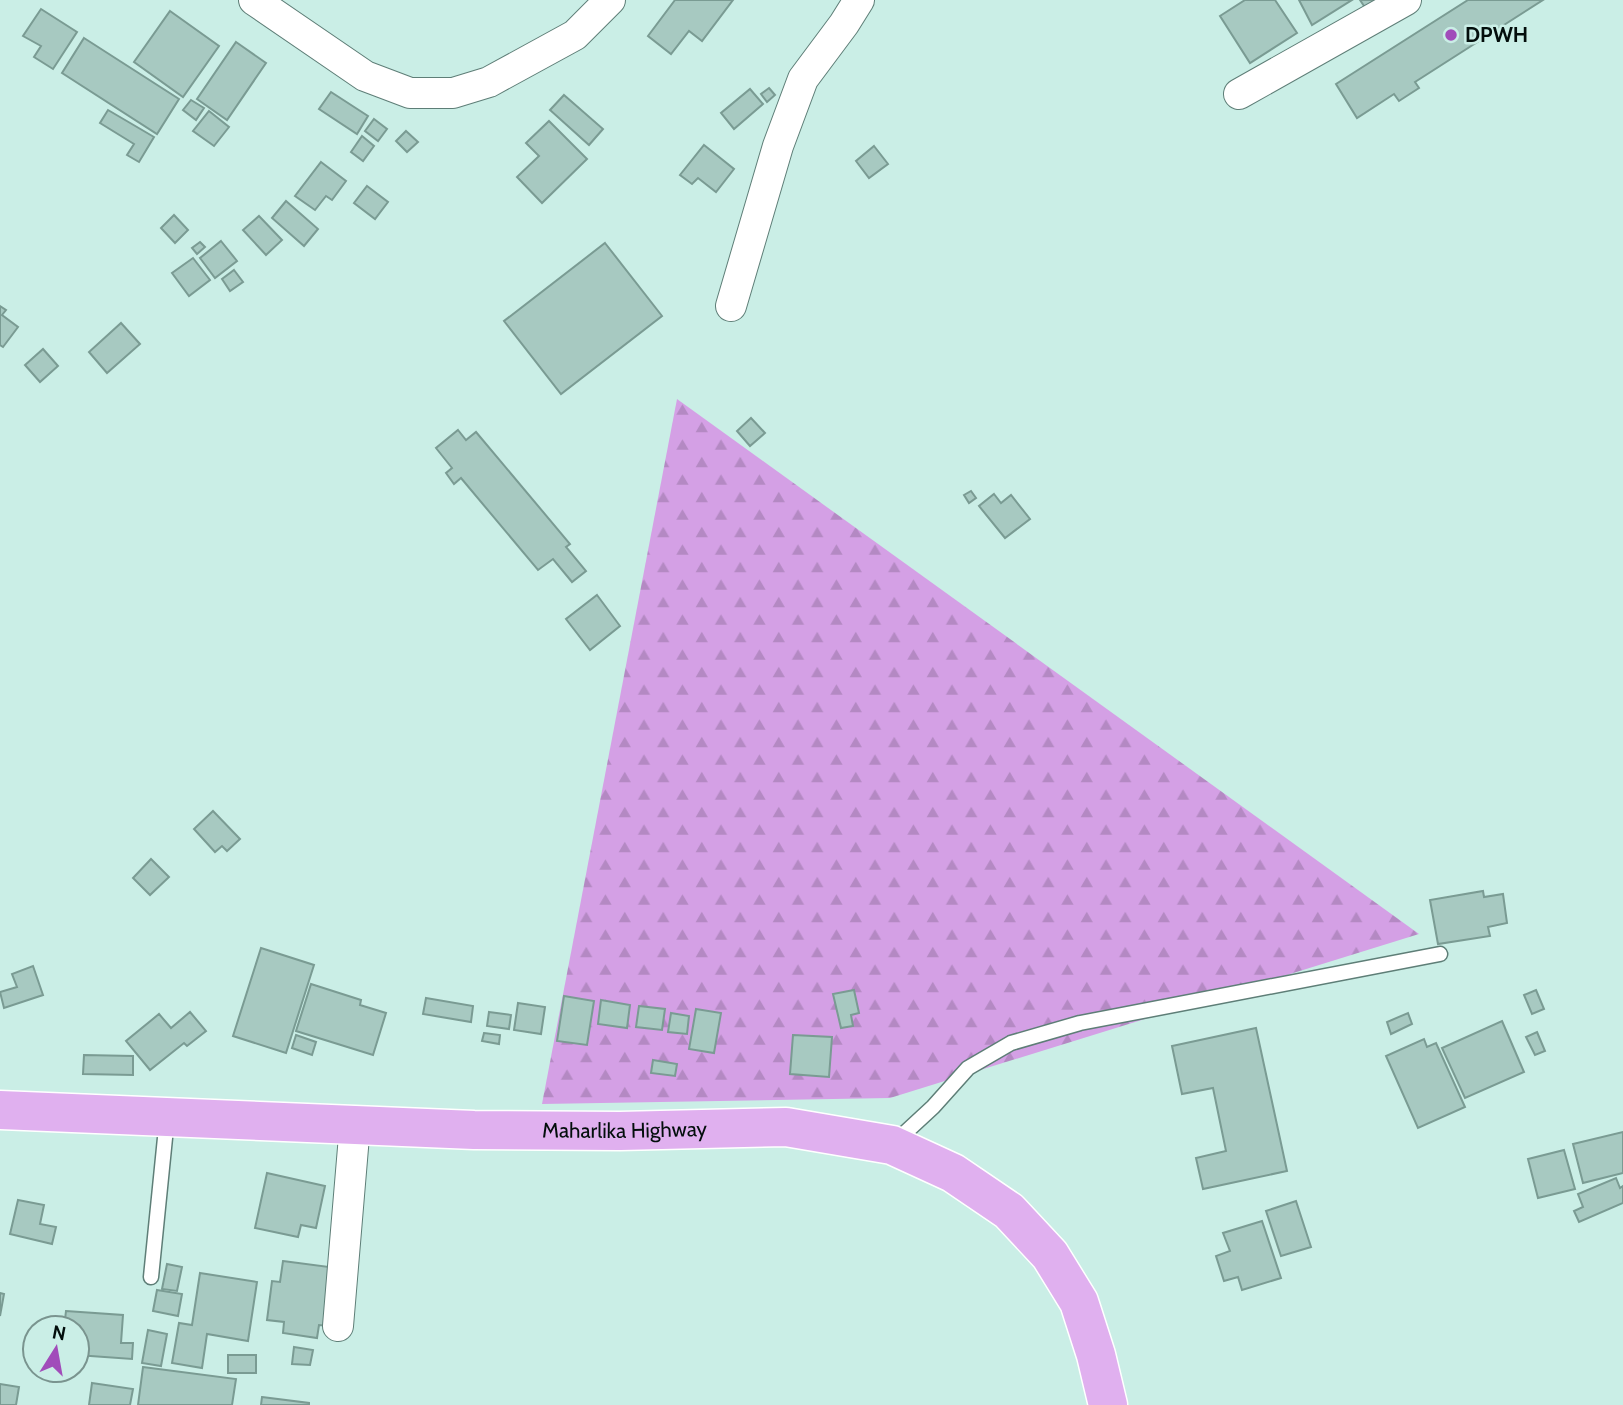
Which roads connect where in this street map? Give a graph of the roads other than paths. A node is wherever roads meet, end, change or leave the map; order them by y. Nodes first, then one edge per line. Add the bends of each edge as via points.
1 (254, 0) edge
2 (610, 0) edge
3 (859, 0) edge
4 (1406, 0) edge
5 (1239, 94) dead end
6 (731, 306) dead end
7 (1440, 954) dead end
8 (0, 1110) edge
9 (167, 1117) junction
10 (355, 1124) junction
11 (892, 1145) junction
12 (151, 1277) dead end
13 (338, 1326) dead end
14 (1108, 1405) edge

1 - 2 street via 365,76 410,93 453,93 489,82 575,35
3 - 6 street via 803,79 778,146
4 - 5 street
7 - 11 lane via 1080,1023 1011,1043 968,1068
8 - 9 highway, Maharlika Highway
9 - 10 highway, Maharlika Highway
9 - 12 lane
10 - 11 highway, Maharlika Highway via 474,1130 786,1127
10 - 13 street
11 - 14 highway, Maharlika Highway via 953,1172 1009,1211 1050,1255 1079,1302

